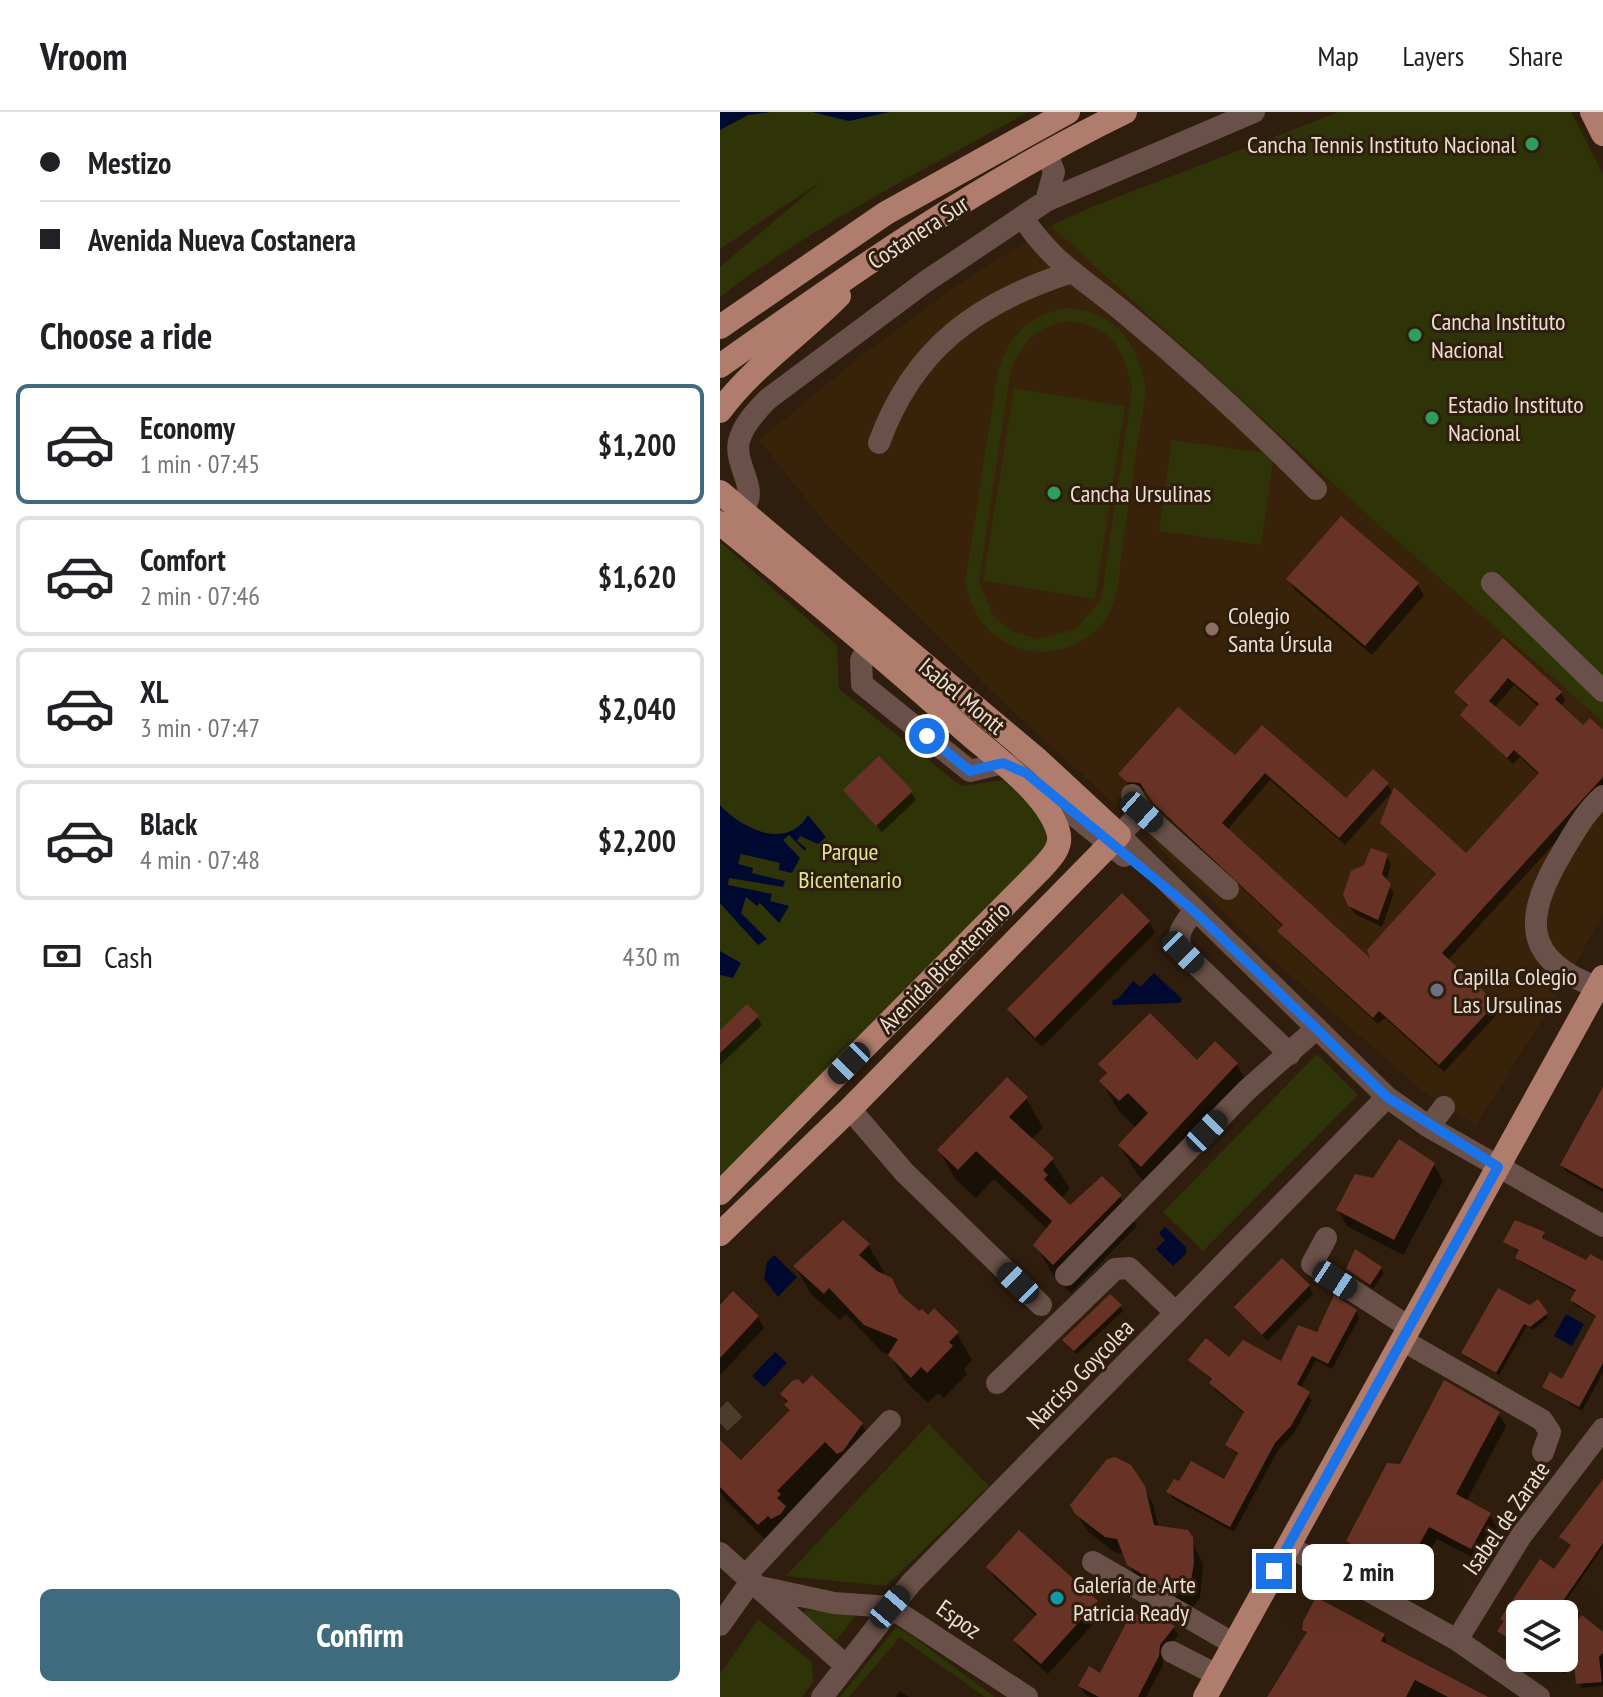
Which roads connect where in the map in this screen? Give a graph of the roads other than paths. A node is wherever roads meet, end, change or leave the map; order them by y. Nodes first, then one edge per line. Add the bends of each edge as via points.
1 (1068, 112) edge
2 (1125, 112) edge
3 (1254, 112) edge
4 (1592, 112) edge
5 (1603, 134) edge
6 (1047, 153) junction
7 (1046, 201) junction
8 (1023, 218) junction
9 (869, 263) junction
10 (1069, 273) junction
11 (720, 327) edge
12 (772, 360) junction
13 (818, 362) junction
14 (720, 366) edge
15 (720, 411) edge
16 (879, 443) dead end
17 (1316, 489) dead end
18 (720, 492) edge
19 (727, 516) edge
20 (1492, 583) dead end
21 (876, 636) junction
22 (1603, 691) edge
23 (1003, 763) junction
24 (1603, 796) edge
25 (1114, 840) junction
26 (1228, 889) dead end
27 (1194, 911) junction
28 (1600, 982) edge
29 (1317, 1028) junction
30 (1290, 1054) junction
31 (1387, 1097) junction
32 (1444, 1107) dead end
33 (850, 1109) junction
34 (1429, 1127) junction
35 (1498, 1167) junction
36 (720, 1193) edge
37 (1603, 1226) edge
38 (720, 1234) edge
39 (1326, 1238) dead end
40 (1066, 1275) dead end
41 (1041, 1305) dead end
42 (1176, 1313) junction
43 (1406, 1333) junction
44 (997, 1383) dead end
45 (890, 1421) dead end
46 (1603, 1429) edge
47 (1543, 1452) dead end
48 (1288, 1546) junction
49 (720, 1553) edge
50 (1093, 1562) dead end
51 (753, 1581) junction
52 (890, 1607) junction
53 (720, 1625) edge
54 (1457, 1640) junction
55 (1234, 1644) junction
56 (1172, 1652) dead end
57 (845, 1665) junction
58 (1217, 1675) junction
59 (822, 1697) edge
60 (1027, 1697) edge
61 (1205, 1697) edge
62 (1539, 1697) edge

1 - 11 main road, Costanera Sur via 886,213
2 - 6 main road, Costanera Sur
3 - 7 street
4 - 5 main road
6 - 7 street via 1054,172
6 - 9 main road, Costanera Sur
7 - 8 street
8 - 10 street
8 - 13 street
9 - 12 main road
9 - 14 main road, Costanera Sur
10 - 16 street via 1017,292 960,325 922,361 893,405
10 - 17 street via 1136,322
12 - 13 street
12 - 15 main road
13 - 19 street via 751,416 739,441 738,458 749,498
18 - 19 main road, Isabel Montt
19 - 21 main road, Isabel Montt
20 - 22 street
21 - 23 main road, Isabel Montt
21 - 23 street via 861,660 862,684 970,771
21 - 25 main road, Isabel Montt via 1049,769
23 - 25 street, Isabel Montt via 1026,773
23 - 36 main road, Avenida Bicentenario via 1054,822 1059,843 1053,855
24 - 28 street via 1587,810 1547,877 1534,919 1535,934 1553,965
25 - 26 street via 1137,803
25 - 27 street, Isabel Montt
25 - 33 main road, Avenida Bicentenario
27 - 29 street, Isabel Montt
27 - 30 street via 1179,933 1183,952
28 - 35 main road
29 - 30 street
29 - 31 street, Isabel Montt
30 - 40 street via 1247,1090
31 - 34 street, Isabel Montt
31 - 42 street, Narciso Goycolea
32 - 34 street
33 - 38 main road, Avenida Bicentenario
33 - 41 street via 904,1172
34 - 35 street, Isabel Montt
35 - 37 street, Isabel Montt
35 - 43 main road
39 - 43 street via 1312,1264
42 - 44 street via 1129,1268 1115,1269
42 - 52 street, Narciso Goycolea
43 - 47 street via 1542,1420 1550,1432
43 - 48 main road
45 - 51 street
46 - 54 street, Isabel de Zarate via 1521,1536
48 - 54 street
48 - 55 main road
49 - 51 street, Espoz
50 - 55 street
51 - 52 street, Espoz via 834,1603
51 - 53 street
51 - 57 street, Espoz
52 - 57 street, Narciso Goycolea
52 - 60 street, Espoz
54 - 62 street
55 - 58 main road
56 - 58 street
57 - 59 street, Narciso Goycolea
58 - 61 main road

